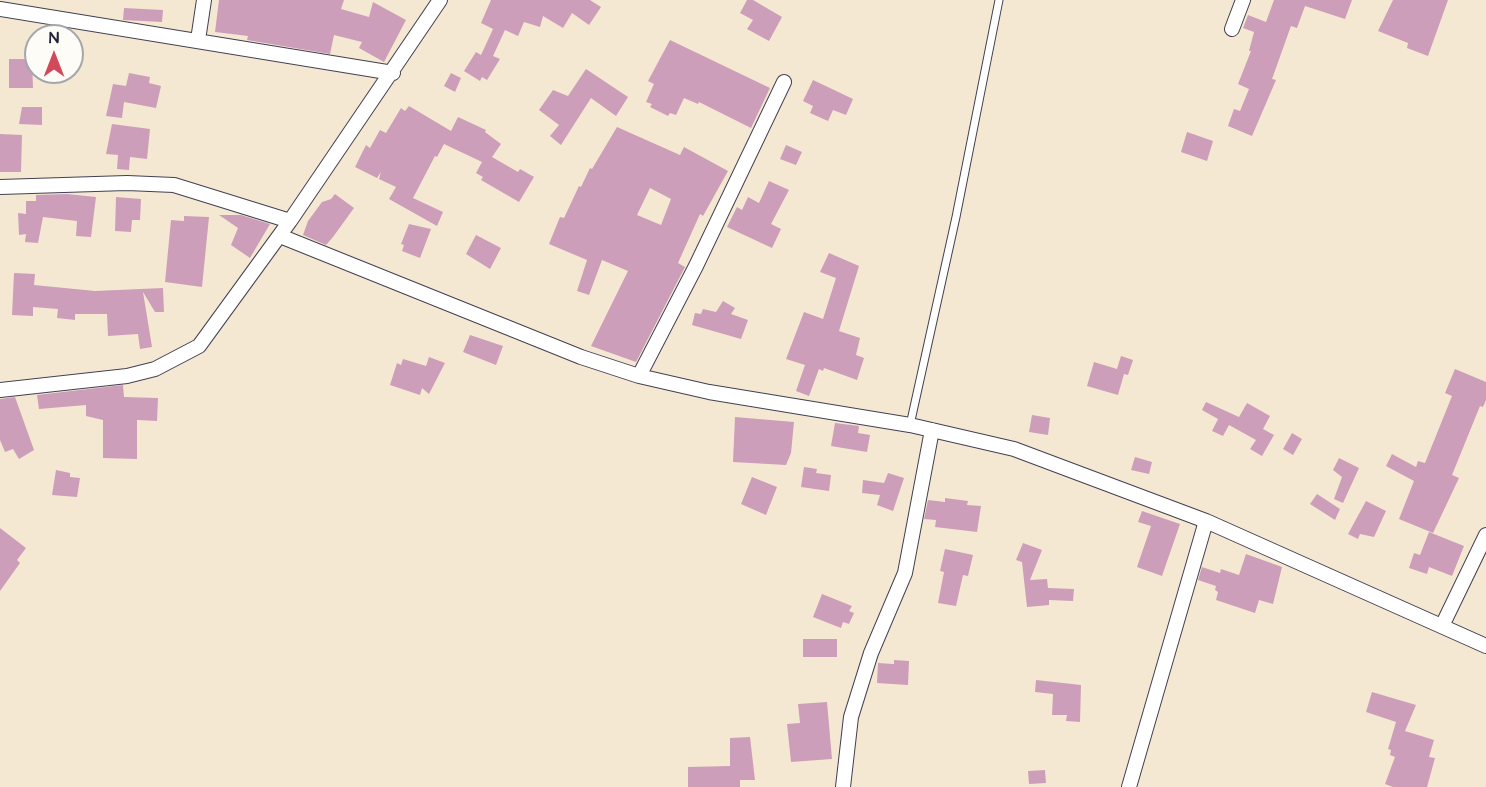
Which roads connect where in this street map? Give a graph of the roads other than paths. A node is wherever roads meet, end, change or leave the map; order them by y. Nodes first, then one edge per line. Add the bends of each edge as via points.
1 (204, 0) edge
2 (440, 0) edge
3 (999, 0) edge
4 (1243, 0) edge
5 (0, 9) edge
6 (1232, 29) dead end
7 (198, 40) junction
8 (393, 73) junction
9 (784, 82) dead end
10 (0, 187) edge
11 (290, 221) junction
12 (280, 236) junction
13 (639, 376) junction
14 (0, 390) edge
15 (910, 425) junction
16 (932, 430) junction
17 (1206, 521) junction
18 (1486, 535) edge
19 (1442, 626) junction
20 (1486, 646) edge
21 (843, 787) edge
22 (1129, 787) edge

1 - 7 street
2 - 8 street
3 - 15 lane
4 - 6 street
5 - 7 street
7 - 8 street
8 - 11 street
9 - 13 street
10 - 11 street via 174,185
11 - 12 street
12 - 13 street via 581,357
12 - 14 street via 199,346 175,360 126,376
13 - 15 street via 709,392
15 - 16 street
16 - 17 street via 1014,449
16 - 21 street via 905,573 871,653 851,717
17 - 19 street
17 - 22 street
18 - 19 street
19 - 20 street

